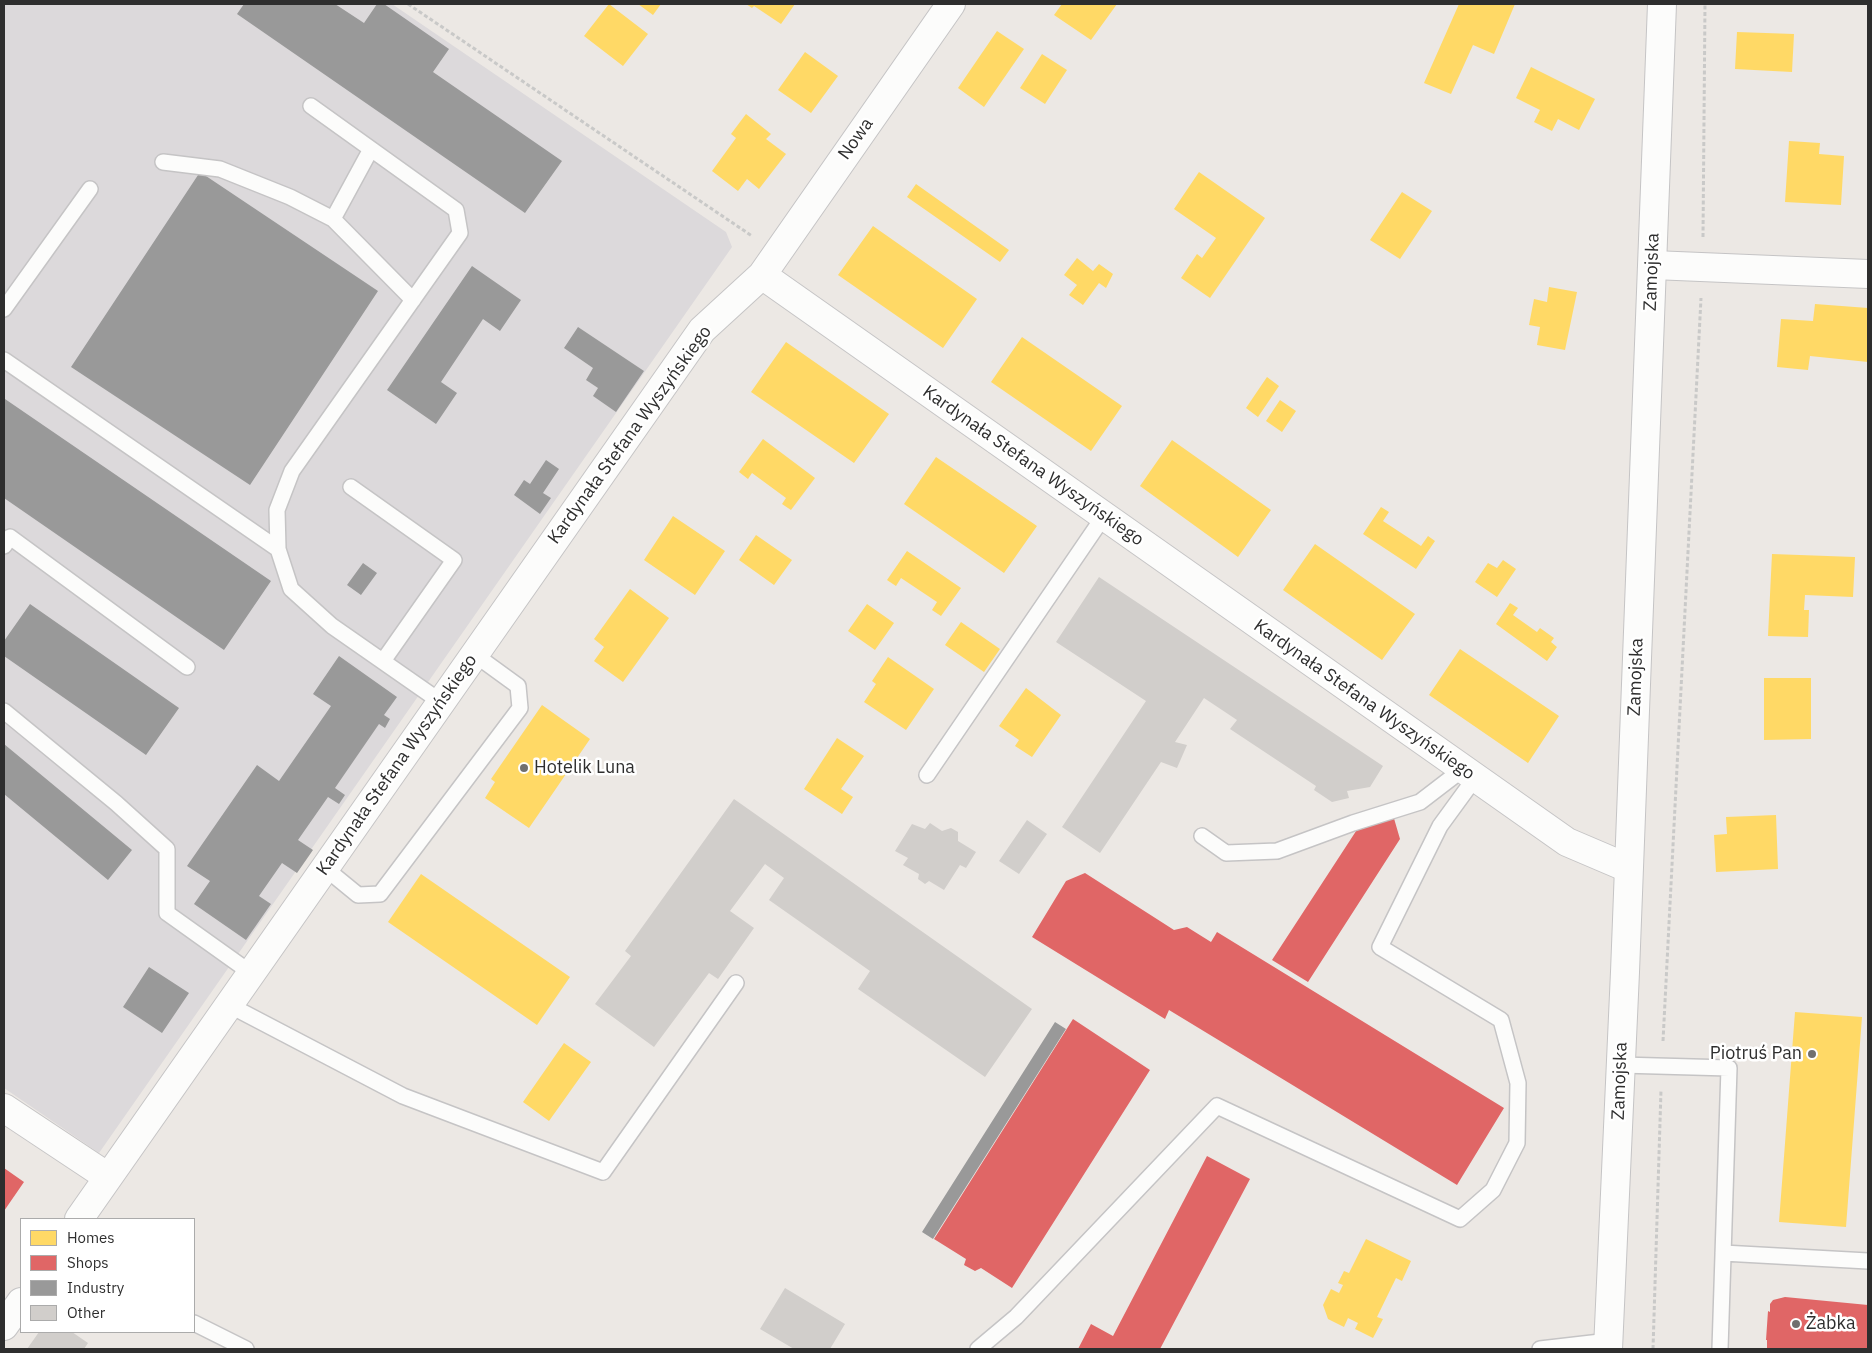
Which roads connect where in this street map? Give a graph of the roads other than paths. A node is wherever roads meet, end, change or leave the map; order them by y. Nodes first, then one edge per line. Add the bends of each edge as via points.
1 (951, 4) edge
2 (1662, 4) edge
3 (311, 106) dead end
4 (371, 148) junction
5 (163, 162) dead end
6 (90, 189) dead end
7 (333, 219) junction
8 (1653, 265) junction
9 (1868, 274) edge
10 (762, 275) junction
11 (413, 300) junction
12 (4, 309) edge
13 (4, 360) edge
14 (351, 487) dead end
15 (1104, 516) junction
16 (6, 536) edge
17 (278, 550) junction
18 (474, 654) junction
19 (383, 661) junction
20 (187, 667) dead end
21 (441, 702) junction
22 (4, 711) edge
23 (1469, 773) junction
24 (927, 775) dead end
25 (1202, 836) dead end
26 (325, 868) junction
27 (1628, 868) junction
28 (251, 973) junction
29 (736, 983) dead end
30 (229, 1005) junction
31 (1621, 1065) junction
32 (4, 1108) edge
33 (108, 1177) junction
34 (80, 1218) edge
35 (1723, 1253) junction
36 (1868, 1261) edge
37 (20, 1303) edge
38 (195, 1324) edge
39 (4, 1326) edge
40 (1609, 1345) edge
41 (246, 1349) edge
42 (978, 1349) edge
43 (1540, 1349) edge
44 (1720, 1349) edge

1 - 10 street, Nowa
2 - 8 street, Zamojska
3 - 4 lane
4 - 7 lane
4 - 11 lane via 456,210 460,233
5 - 7 lane via 220,169 290,197
6 - 12 lane
7 - 11 lane
8 - 9 street
8 - 27 street, Zamojska
10 - 15 street, Kardynała Stefana Wyszyńskiego
10 - 18 street, Kardynała Stefana Wyszyńskiego via 702,330
11 - 17 lane via 292,472 277,510
13 - 17 lane
14 - 19 lane via 454,560
15 - 23 street, Kardynała Stefana Wyszyńskiego
15 - 24 lane
16 - 20 lane
17 - 19 lane via 291,589 332,626
18 - 21 street, Kardynała Stefana Wyszyńskiego
18 - 26 lane via 518,686 520,708 380,894 358,894
19 - 21 lane
21 - 26 street, Kardynała Stefana Wyszyńskiego
22 - 28 lane via 167,849 167,913
23 - 25 lane via 1420,802 1277,851 1226,853
23 - 27 street, Kardynała Stefana Wyszyńskiego via 1566,842
23 - 42 lane via 1380,947 1501,1020 1518,1083 1517,1142 1494,1190 1460,1219 1217,1106 1016,1317
26 - 28 street, Kardynała Stefana Wyszyńskiego
27 - 31 street, Zamojska
28 - 30 street, Kardynała Stefana Wyszyńskiego
29 - 30 lane via 603,1172 403,1096
30 - 33 street, Kardynała Stefana Wyszyńskiego
31 - 35 lane via 1730,1068
31 - 40 street, Zamojska
32 - 33 street
33 - 34 street, Kardynała Stefana Wyszyńskiego
35 - 36 lane
35 - 44 lane
37 - 39 street
38 - 41 lane
40 - 43 lane

